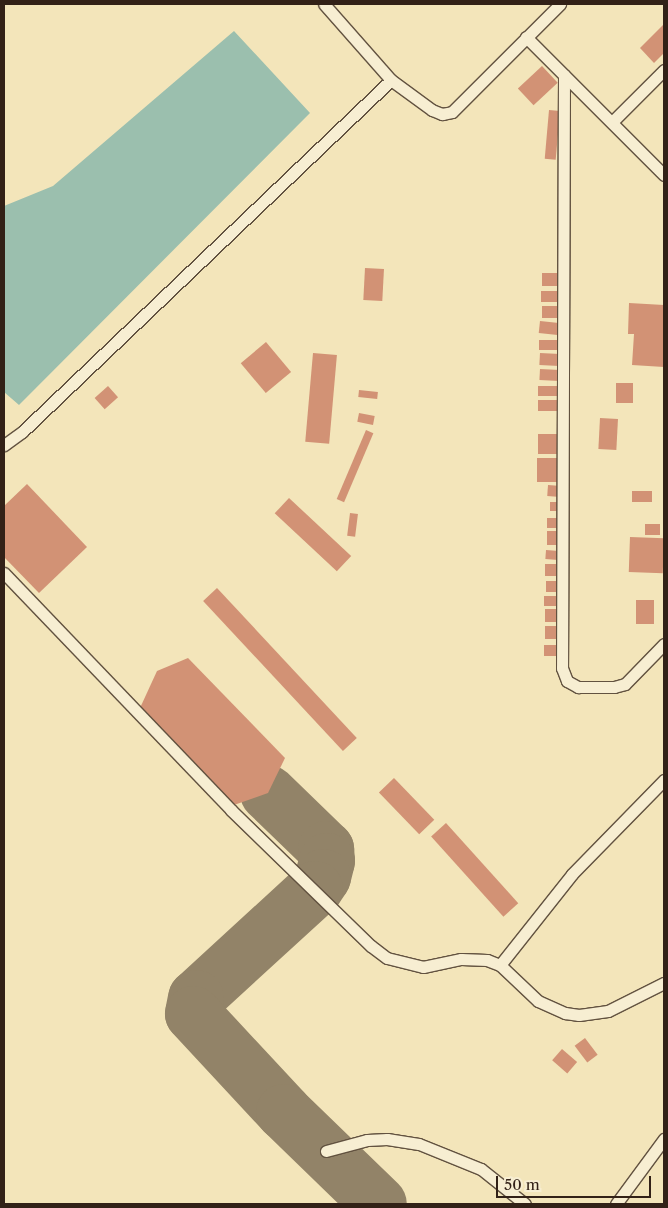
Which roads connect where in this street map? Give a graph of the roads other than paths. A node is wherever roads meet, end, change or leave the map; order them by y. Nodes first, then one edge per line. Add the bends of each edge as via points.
1 (324, 4) edge
2 (560, 4) edge
3 (526, 37) junction
4 (664, 70) edge
5 (564, 74) junction
6 (391, 80) junction
7 (613, 121) junction
8 (664, 175) edge
9 (4, 445) edge
10 (4, 573) edge
11 (664, 644) edge
12 (664, 780) edge
13 (500, 965) junction
14 (664, 984) edge
15 (664, 1139) edge
16 (326, 1151) dead end
17 (524, 1204) edge
18 (616, 1204) edge

1 - 6 lane
2 - 3 lane
3 - 5 lane
3 - 6 lane via 452,112 442,114 432,110
4 - 7 lane
5 - 7 lane
5 - 11 lane via 562,668 567,681 578,687 614,687 625,684
6 - 9 lane via 37,418
7 - 8 lane
10 - 13 lane via 150,728 378,952 409,966 436,966 475,958
12 - 13 lane via 572,874
13 - 14 lane via 538,1001 551,1009 579,1016 608,1011
15 - 18 lane
16 - 17 lane via 367,1140 387,1139 420,1144 481,1170

